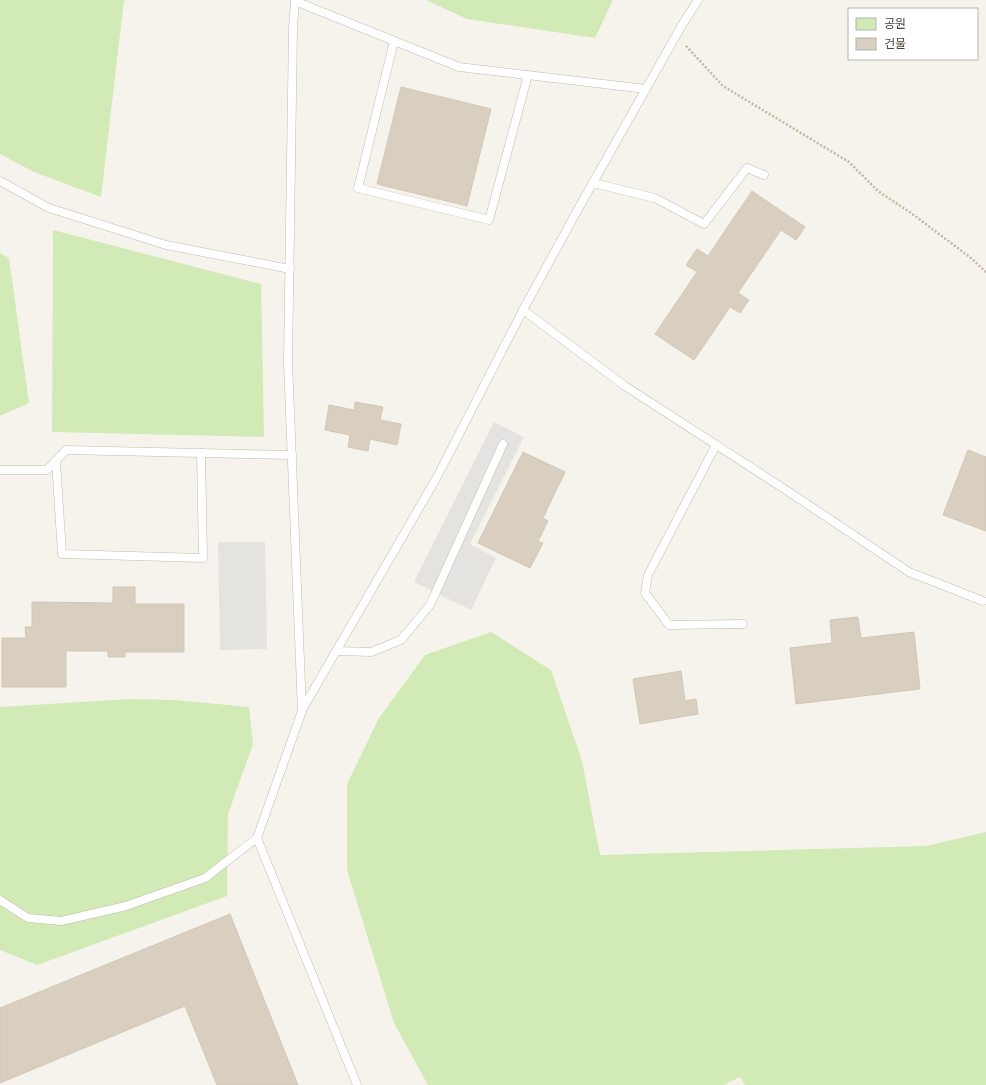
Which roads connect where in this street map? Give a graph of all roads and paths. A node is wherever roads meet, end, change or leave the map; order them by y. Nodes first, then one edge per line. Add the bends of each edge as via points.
1 (295, 0) edge
2 (698, 0) edge
3 (676, 35) junction
4 (394, 41) junction
5 (528, 75) junction
6 (646, 89) junction
7 (764, 175) dead end
8 (0, 181) edge
9 (593, 183) junction
10 (290, 269) junction
11 (986, 272) edge
12 (523, 310) junction
13 (503, 444) dead end
14 (716, 445) junction
15 (201, 453) junction
16 (292, 455) junction
17 (56, 461) junction
18 (0, 470) edge
19 (983, 602) dead end
20 (743, 624) dead end
21 (337, 651) junction
22 (302, 711) junction
23 (257, 838) junction
24 (0, 900) edge
25 (357, 1085) edge

1 - 4 lane
1 - 10 lane
2 - 3 lane
3 - 6 lane
3 - 11 path via 722,86 848,162 878,191 911,213
4 - 5 lane via 459,67
4 - 5 lane via 358,188 489,220
5 - 6 lane
6 - 9 lane
7 - 9 lane via 747,168 704,224 656,198
8 - 10 lane via 49,208 166,245
9 - 12 lane
10 - 16 lane via 288,362
12 - 14 lane via 625,386
12 - 21 lane via 436,477
13 - 21 lane via 430,605 401,640 371,652
14 - 19 lane via 908,572
14 - 20 lane via 648,575 645,593 669,625
15 - 16 lane
15 - 17 lane via 66,450
15 - 17 lane via 203,558 62,554
16 - 22 lane
17 - 18 lane via 47,470
21 - 22 lane
22 - 23 lane
23 - 24 lane via 205,878 126,906 61,921 28,918
23 - 25 lane

